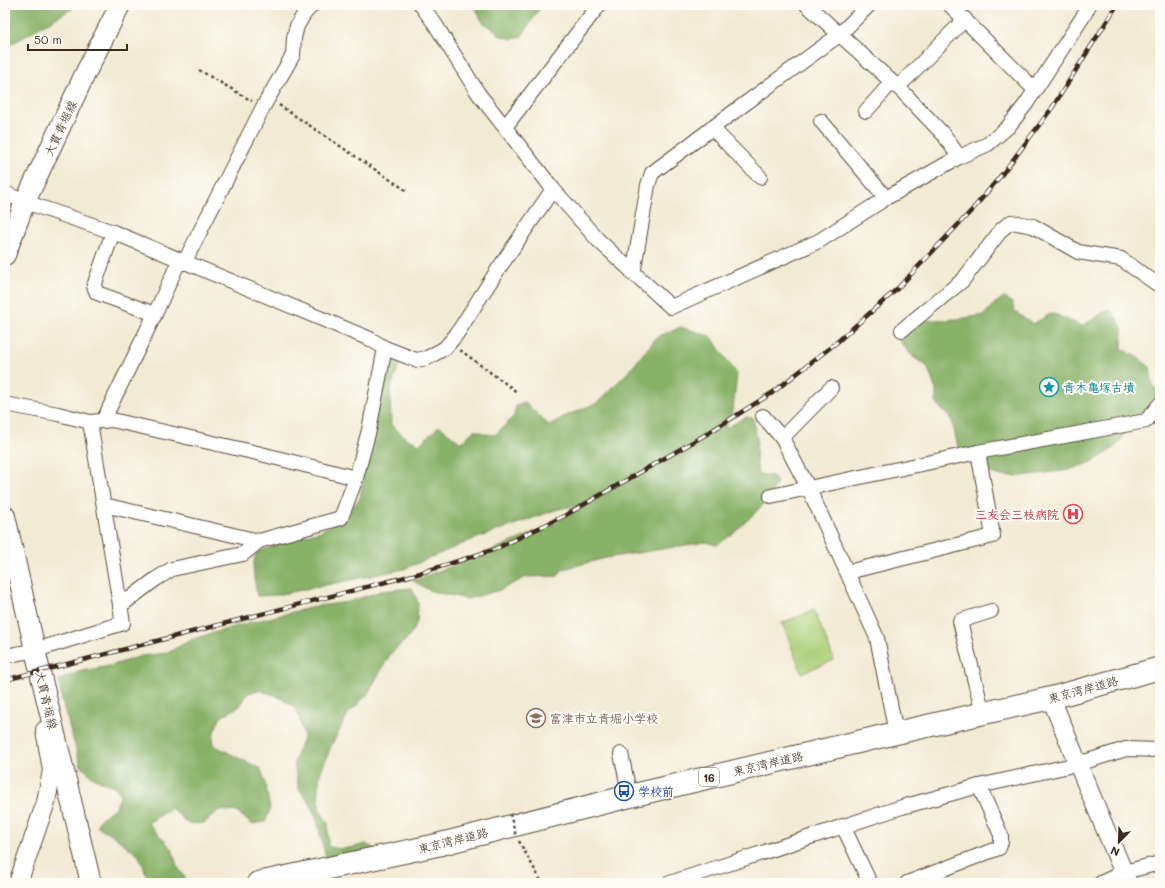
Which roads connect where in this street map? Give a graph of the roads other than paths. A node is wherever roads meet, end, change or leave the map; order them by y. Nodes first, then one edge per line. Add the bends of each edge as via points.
1 (120, 5) edge
2 (312, 5) edge
3 (421, 5) edge
4 (600, 5) edge
5 (807, 5) edge
6 (869, 5) edge
7 (950, 5) edge
8 (1089, 5) edge
9 (965, 19) junction
10 (839, 35) junction
11 (895, 85) junction
12 (1035, 90) junction
13 (866, 111) dead end
14 (821, 121) dead end
15 (505, 128) junction
16 (712, 128) junction
17 (959, 157) junction
18 (760, 177) dead end
19 (553, 189) junction
20 (5, 193) edge
21 (886, 198) junction
22 (25, 202) junction
23 (114, 232) junction
24 (5, 254) edge
25 (182, 262) junction
26 (633, 274) junction
27 (1160, 286) edge
28 (155, 314) junction
29 (902, 330) dead end
30 (385, 348) junction
31 (831, 388) dead end
32 (5, 404) edge
33 (1160, 404) edge
34 (763, 416) dead end
35 (97, 421) junction
36 (782, 438) junction
37 (978, 452) junction
38 (356, 478) junction
39 (809, 489) junction
40 (771, 496) dead end
41 (104, 505) junction
42 (5, 516) edge
43 (259, 541) junction
44 (848, 572) junction
45 (120, 606) junction
46 (990, 611) dead end
47 (36, 650) junction
48 (5, 656) edge
49 (1160, 668) edge
50 (40, 672) junction
51 (1051, 698) junction
52 (983, 714) junction
53 (896, 733) junction
54 (1160, 750) edge
55 (621, 754) dead end
56 (1078, 764) junction
57 (979, 786) junction
58 (630, 796) junction
59 (843, 826) junction
60 (1160, 863) edge
61 (1126, 878) edge
62 (18, 883) edge
63 (91, 883) edge
64 (258, 883) edge
65 (670, 883) edge
66 (870, 883) edge
67 (907, 883) edge
68 (1101, 883) edge

1 - 22 main road, 大貫青堀線
2 - 25 street via 297,26 293,55
3 - 15 street via 478,93
4 - 15 street
5 - 10 street
6 - 10 street
7 - 9 street
8 - 12 street
9 - 11 street
9 - 12 street
10 - 11 street
10 - 16 street
11 - 13 street
11 - 17 street via 944,135
12 - 17 street via 1008,127 988,144
14 - 21 street
15 - 19 street
16 - 18 street
16 - 26 street via 652,173
17 - 21 street
19 - 26 street via 598,240
19 - 30 street via 445,348 428,358 416,360
20 - 22 street
21 - 26 street via 820,240 670,308
22 - 23 street
22 - 24 main road, 大貫青堀線
23 - 25 street
23 - 28 street via 94,286 97,293
25 - 28 street
25 - 30 street via 370,339
27 - 29 street via 1121,259 1078,252 1033,226 1011,222 1002,229 963,280
28 - 35 street
30 - 38 street via 369,430
31 - 36 street
32 - 35 street
33 - 37 street via 1146,421
34 - 36 street
35 - 38 street via 112,420
35 - 41 street
36 - 39 street
37 - 39 street
37 - 44 street via 994,536
38 - 43 street via 341,518
39 - 40 street
39 - 44 street
41 - 43 street
41 - 45 street
42 - 47 main road, 大貫青堀線
43 - 45 street via 243,554 172,569
44 - 53 street via 877,638
45 - 47 street via 123,623
46 - 52 street via 960,621
47 - 48 street
47 - 50 main road, 大貫青堀線
49 - 51 highway, 東京湾岸道路 / 16
50 - 62 street via 36,681 52,770 46,802
50 - 63 main road, 大貫青堀線
51 - 52 highway, 東京湾岸道路 / 16
51 - 56 street
52 - 53 highway, 東京湾岸道路 / 16
53 - 58 highway, 東京湾岸道路 / 16
54 - 56 street via 1126,749
55 - 58 street
56 - 57 street
56 - 61 street
57 - 59 street
57 - 67 street via 1001,835 999,848
58 - 64 highway, 東京湾岸道路 / 16 via 437,845
59 - 65 street
59 - 66 street
60 - 61 street
61 - 68 street

